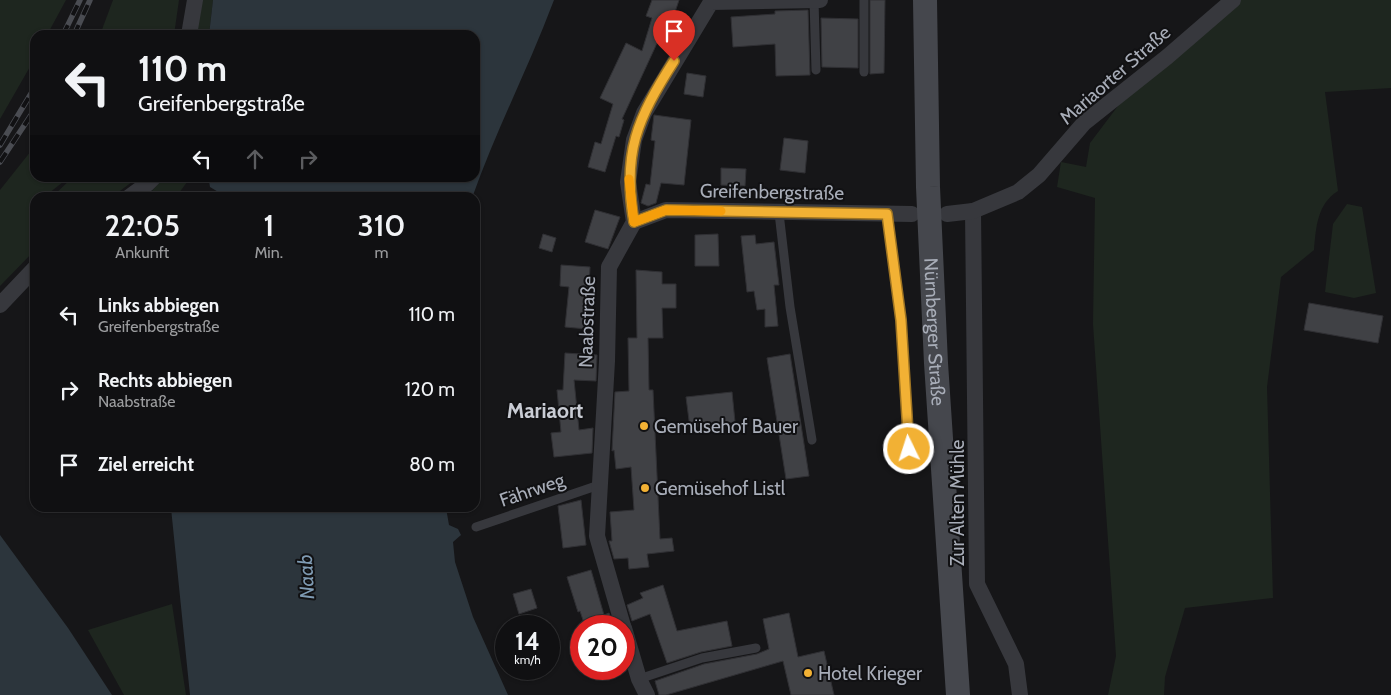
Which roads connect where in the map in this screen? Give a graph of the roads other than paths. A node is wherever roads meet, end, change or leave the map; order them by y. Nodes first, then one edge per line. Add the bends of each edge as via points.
1 (195, 0) edge
2 (814, 0) edge
3 (820, 0) edge
4 (864, 0) edge
5 (925, 0) edge
6 (1233, 0) edge
7 (190, 30) edge
8 (816, 70) dead end
9 (864, 72) dead end
10 (149, 182) edge
11 (136, 192) edge
12 (973, 212) junction
13 (779, 213) junction
14 (887, 214) junction
15 (912, 214) dead end
16 (947, 214) dead end
17 (634, 222) junction
18 (30, 273) edge
19 (0, 305) edge
20 (812, 440) dead end
21 (909, 449) dead end
22 (599, 485) junction
23 (476, 526) dead end
24 (620, 615) edge
25 (756, 648) dead end
26 (635, 665) edge
27 (639, 679) junction
28 (647, 695) edge
29 (958, 695) edge
30 (1020, 695) edge

1 - 7 street
2 - 3 street
2 - 8 lane
2 - 17 street via 711,2 660,83 644,112 634,140 628,190
4 - 9 lane
5 - 29 main road, Nürnberger Straße via 928,186 936,364
6 - 12 street, Mariaorter Straße via 1084,123 1039,175 1018,192
10 - 11 street
12 - 16 street
12 - 30 street, Zur Alten Mühle via 977,584 1016,664
13 - 14 street, Greifenbergstraße
13 - 17 street, Greifenbergstraße via 666,210
13 - 20 lane
14 - 15 street, Greifenbergstraße
14 - 21 lane via 901,320
17 - 22 street, Naabstraße via 609,267
18 - 19 street
22 - 23 lane, Fährweg
22 - 24 street, Naabstraße via 597,536
25 - 27 lane via 702,658
26 - 27 street, Naabstraße
27 - 28 street, Naabstraße

